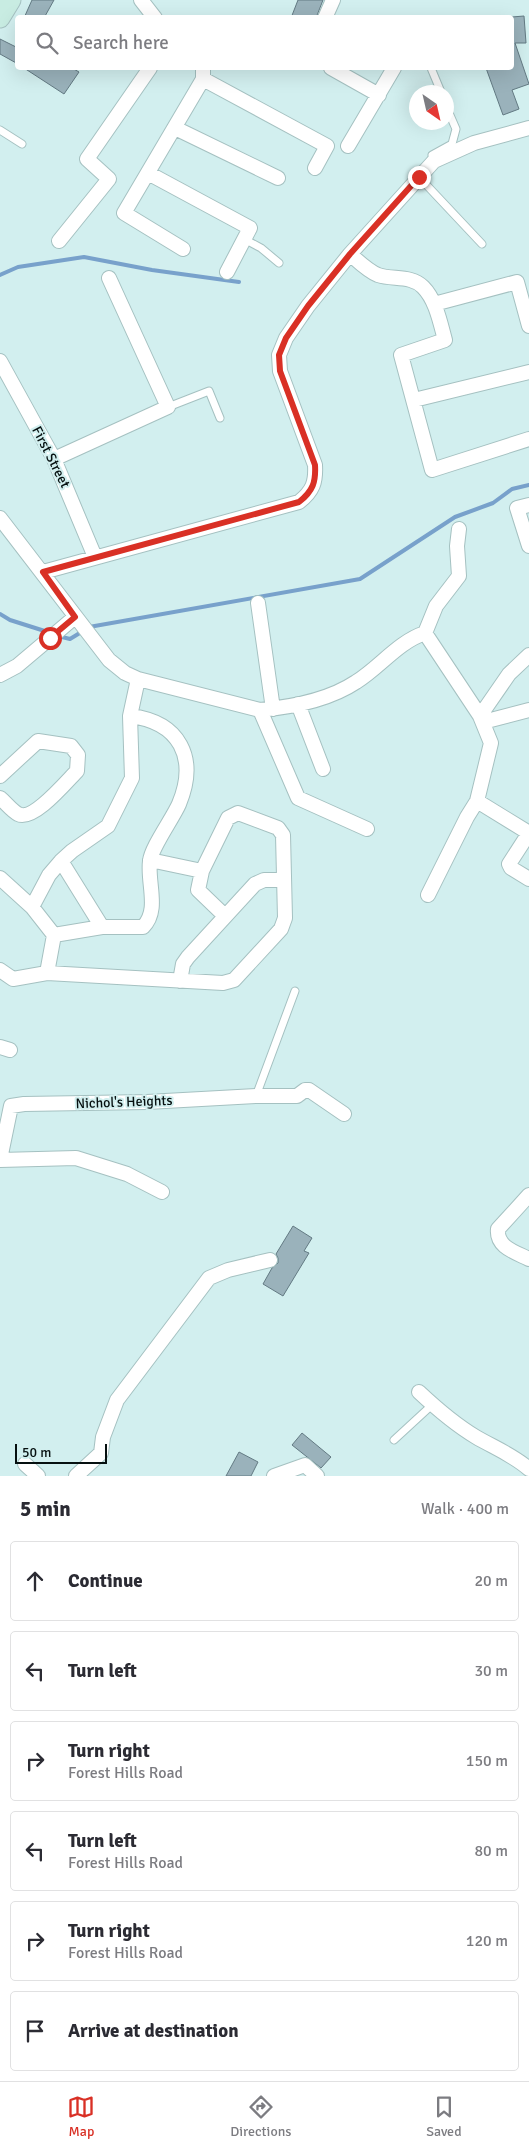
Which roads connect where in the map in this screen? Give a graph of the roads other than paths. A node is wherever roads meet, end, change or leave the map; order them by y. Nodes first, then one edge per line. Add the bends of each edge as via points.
1 (11, 0) edge
2 (333, 0) edge
3 (326, 15) edge
4 (0, 18) edge
5 (149, 70) edge
6 (335, 70) edge
7 (393, 70) edge
8 (432, 70) edge
9 (203, 73) edge
10 (438, 85) edge
11 (379, 95) junction
12 (454, 124) edge
13 (175, 128) junction
14 (529, 128) edge
15 (0, 130) edge
16 (22, 144) dead end
17 (348, 146) dead end
18 (434, 161) junction
19 (315, 168) dead end
20 (148, 172) junction
21 (419, 177) junction
22 (278, 178) dead end
23 (244, 239) junction
24 (59, 241) dead end
25 (482, 244) dead end
26 (183, 249) dead end
27 (350, 254) junction
28 (279, 263) dead end
29 (227, 272) dead end
30 (109, 278) dead end
31 (434, 304) junction
32 (529, 326) edge
33 (0, 361) edge
34 (529, 372) edge
35 (414, 400) junction
36 (168, 406) junction
37 (220, 418) dead end
38 (529, 439) edge
39 (54, 459) junction
40 (529, 505) edge
41 (0, 518) edge
42 (459, 529) dead end
43 (529, 546) edge
44 (95, 557) junction
45 (43, 572) junction
46 (258, 603) dead end
47 (77, 620) junction
48 (425, 633) junction
49 (529, 655) edge
50 (0, 676) edge
51 (138, 679) junction
52 (298, 704) junction
53 (267, 709) junction
54 (529, 710) edge
55 (130, 716) junction
56 (482, 719) junction
57 (323, 769) dead end
58 (0, 776) edge
59 (0, 798) edge
60 (477, 801) junction
61 (367, 829) dead end
62 (529, 833) edge
63 (150, 860) junction
64 (61, 861) junction
65 (202, 871) junction
66 (0, 878) edge
67 (529, 879) edge
68 (284, 880) junction
69 (428, 895) dead end
70 (32, 907) junction
71 (225, 916) junction
72 (102, 927) junction
73 (54, 935) junction
74 (0, 970) edge
75 (47, 973) junction
76 (180, 981) junction
77 (295, 991) dead end
78 (256, 1096) junction
79 (344, 1114) dead end
80 (0, 1159) edge
81 (162, 1192) dead end
82 (529, 1195) edge
83 (270, 1260) dead end
84 (529, 1260) edge
85 (419, 1392) dead end
86 (432, 1405) junction
87 (394, 1440) dead end
88 (25, 1464) dead end
89 (529, 1469) edge
90 (38, 1476) edge
91 (76, 1476) edge
92 (274, 1476) edge
93 (317, 1476) edge

1 - 4 main road
2 - 3 street
5 - 24 street via 87,159 110,179
6 - 11 street
7 - 11 street
8 - 10 lane
9 - 13 street
9 - 19 street via 327,146
11 - 17 street
12 - 18 lane via 452,144 432,155
13 - 20 street
13 - 22 street
14 - 18 street via 474,143
15 - 16 lane
18 - 21 street
20 - 23 street via 250,228
20 - 26 street via 124,212
21 - 25 lane
21 - 27 street
23 - 28 lane
23 - 29 street
27 - 31 street via 378,275 416,281 424,287
27 - 44 street via 308,306 286,338 279,355 280,371 315,465 316,481 309,495 299,502
30 - 36 street
31 - 32 street via 517,282
31 - 35 street via 445,340 402,355
33 - 39 street, First Street
34 - 35 street
35 - 38 street via 432,470
36 - 37 lane via 209,391
36 - 39 street
39 - 44 street, First Street
40 - 43 street via 517,508
41 - 45 street
42 - 48 street via 459,576 436,606
44 - 45 street
45 - 47 street
46 - 53 street
47 - 50 street
47 - 51 street via 109,660
48 - 52 street via 412,638 356,682 333,694
48 - 56 street
49 - 56 street via 510,674
51 - 53 street
51 - 55 street
52 - 53 street
52 - 57 street
53 - 61 street via 298,798
54 - 56 street
55 - 63 street via 144,718 174,736 184,748 184,787 179,804
55 - 64 street via 132,778 108,826
56 - 60 street via 491,742
58 - 59 street via 38,740 71,746 78,754 77,771 34,813 18,814
60 - 62 street
60 - 69 street
62 - 67 street via 510,864 511,868
63 - 65 street
63 - 72 street via 152,912 149,921 143,927
64 - 70 street via 49,875
64 - 72 street
65 - 68 street via 228,818 238,814 278,828 283,835
65 - 71 street via 198,890
66 - 70 street
68 - 71 street via 264,880 255,884
68 - 76 street via 285,918 281,929 234,980 223,983
70 - 73 street
71 - 76 street via 183,964
72 - 73 street
73 - 75 street
74 - 75 street via 13,978
75 - 76 street
77 - 78 lane
78 - 79 street, Nichol's Heights via 297,1096 309,1090
78 - 80 street, Nichol's Heights via 11,1106
80 - 81 street via 76,1158 127,1174
82 - 84 street via 498,1229 502,1244
83 - 91 street via 209,1278 117,1400 100,1453
85 - 86 street
86 - 87 lane
86 - 89 street
88 - 90 street
92 - 93 street via 305,1465

